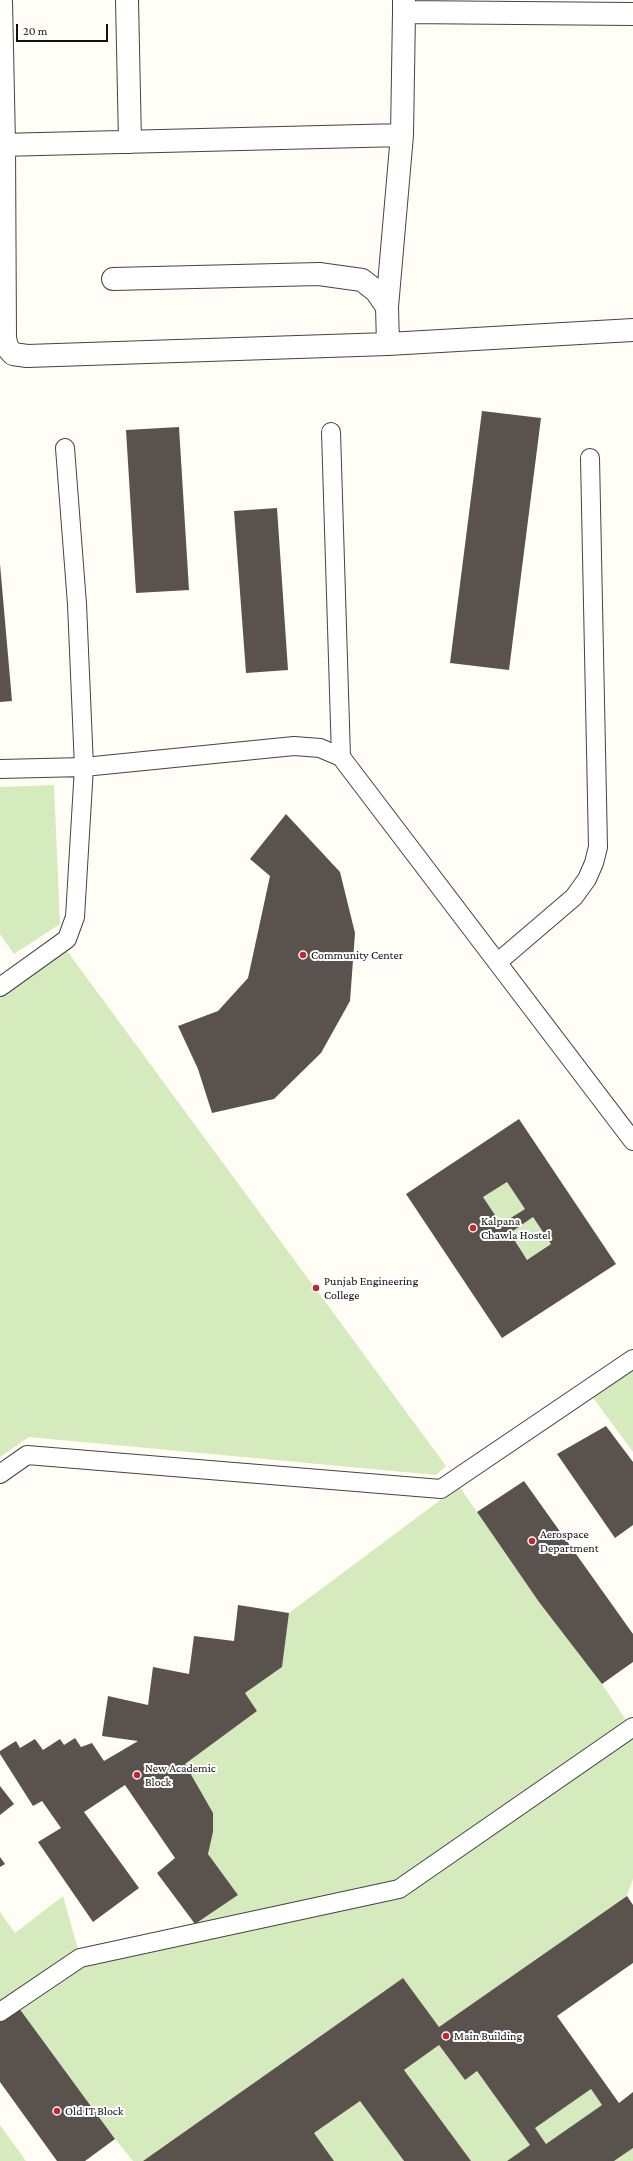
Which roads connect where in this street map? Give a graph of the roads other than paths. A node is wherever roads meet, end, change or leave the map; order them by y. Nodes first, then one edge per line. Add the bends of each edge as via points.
1 (1, 0) edge
2 (127, 0) edge
3 (404, 6) edge
4 (633, 14) edge
5 (402, 135) junction
6 (130, 142) junction
7 (2, 145) edge
8 (113, 279) dead end
9 (387, 307) junction
10 (633, 330) edge
11 (388, 344) junction
12 (331, 432) dead end
13 (65, 448) dead end
14 (590, 458) dead end
15 (341, 757) junction
16 (84, 767) junction
17 (0, 769) edge
18 (498, 962) junction
19 (0, 987) edge
20 (633, 1141) edge
21 (633, 1359) edge
22 (0, 1474) edge
23 (633, 1727) edge
24 (0, 2012) edge

1 - 7 street
2 - 6 street
3 - 4 street
3 - 5 street
5 - 6 street
5 - 9 street
6 - 7 street
7 - 11 street via 5,338 7,347 13,354 35,356
8 - 9 street via 319,274 362,280 376,291
9 - 11 street
10 - 11 street
12 - 15 lane
13 - 16 lane via 77,604
14 - 18 lane via 598,847 587,878 574,897
15 - 16 lane via 320,748 294,746
15 - 18 lane
16 - 17 lane
16 - 19 lane via 75,917 72,928 67,939 58,948
18 - 20 lane
21 - 22 lane via 441,1489 27,1455
23 - 24 lane via 399,1889 80,1958

